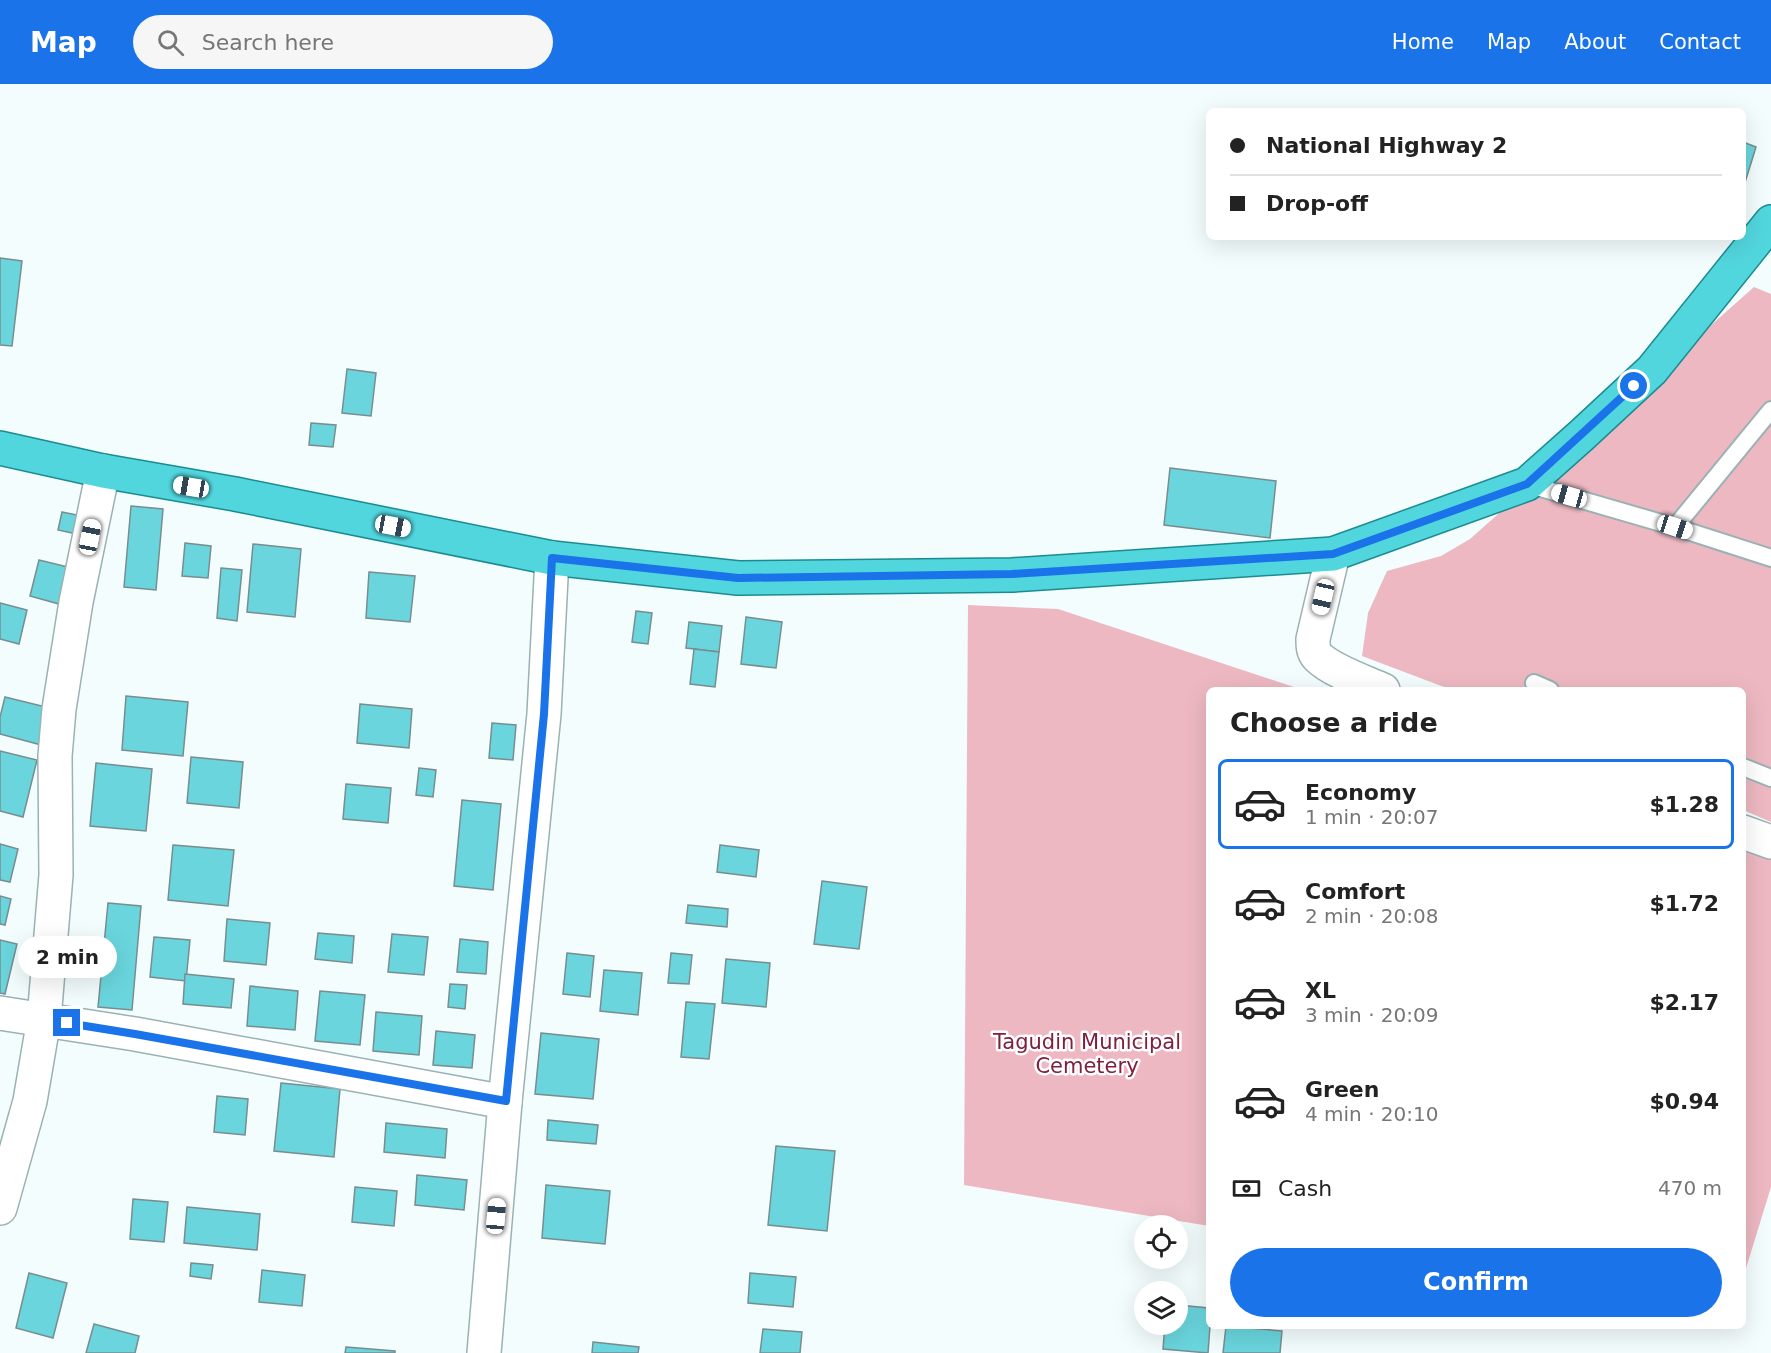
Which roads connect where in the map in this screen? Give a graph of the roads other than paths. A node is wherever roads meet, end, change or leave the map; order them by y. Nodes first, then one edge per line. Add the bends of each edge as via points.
1 (1771, 222) edge
2 (1771, 410) edge
3 (0, 448) edge
4 (103, 471) junction
5 (1527, 484) junction
6 (1675, 527) junction
7 (1333, 554) junction
8 (552, 558) junction
9 (1771, 558) edge
10 (1534, 683) dead end
11 (1376, 687) edge
12 (1543, 687) edge
13 (1746, 768) edge
14 (1771, 778) edge
15 (1746, 833) edge
16 (1771, 842) edge
17 (0, 1013) edge
18 (44, 1019) junction
19 (506, 1101) junction
20 (0, 1208) edge
21 (484, 1353) edge

1 - 5 highway via 1652,370
2 - 6 lane
3 - 4 highway
4 - 8 highway
4 - 18 street via 59,709 55,756 56,874
5 - 6 lane
5 - 7 highway
6 - 9 lane
7 - 8 highway via 1012,574 738,578
7 - 11 street via 1313,639 1314,650 1337,670
8 - 19 street via 544,714
10 - 12 lane
13 - 14 lane
15 - 16 street
17 - 18 street
18 - 19 street
18 - 20 street via 30,1101
19 - 21 street

